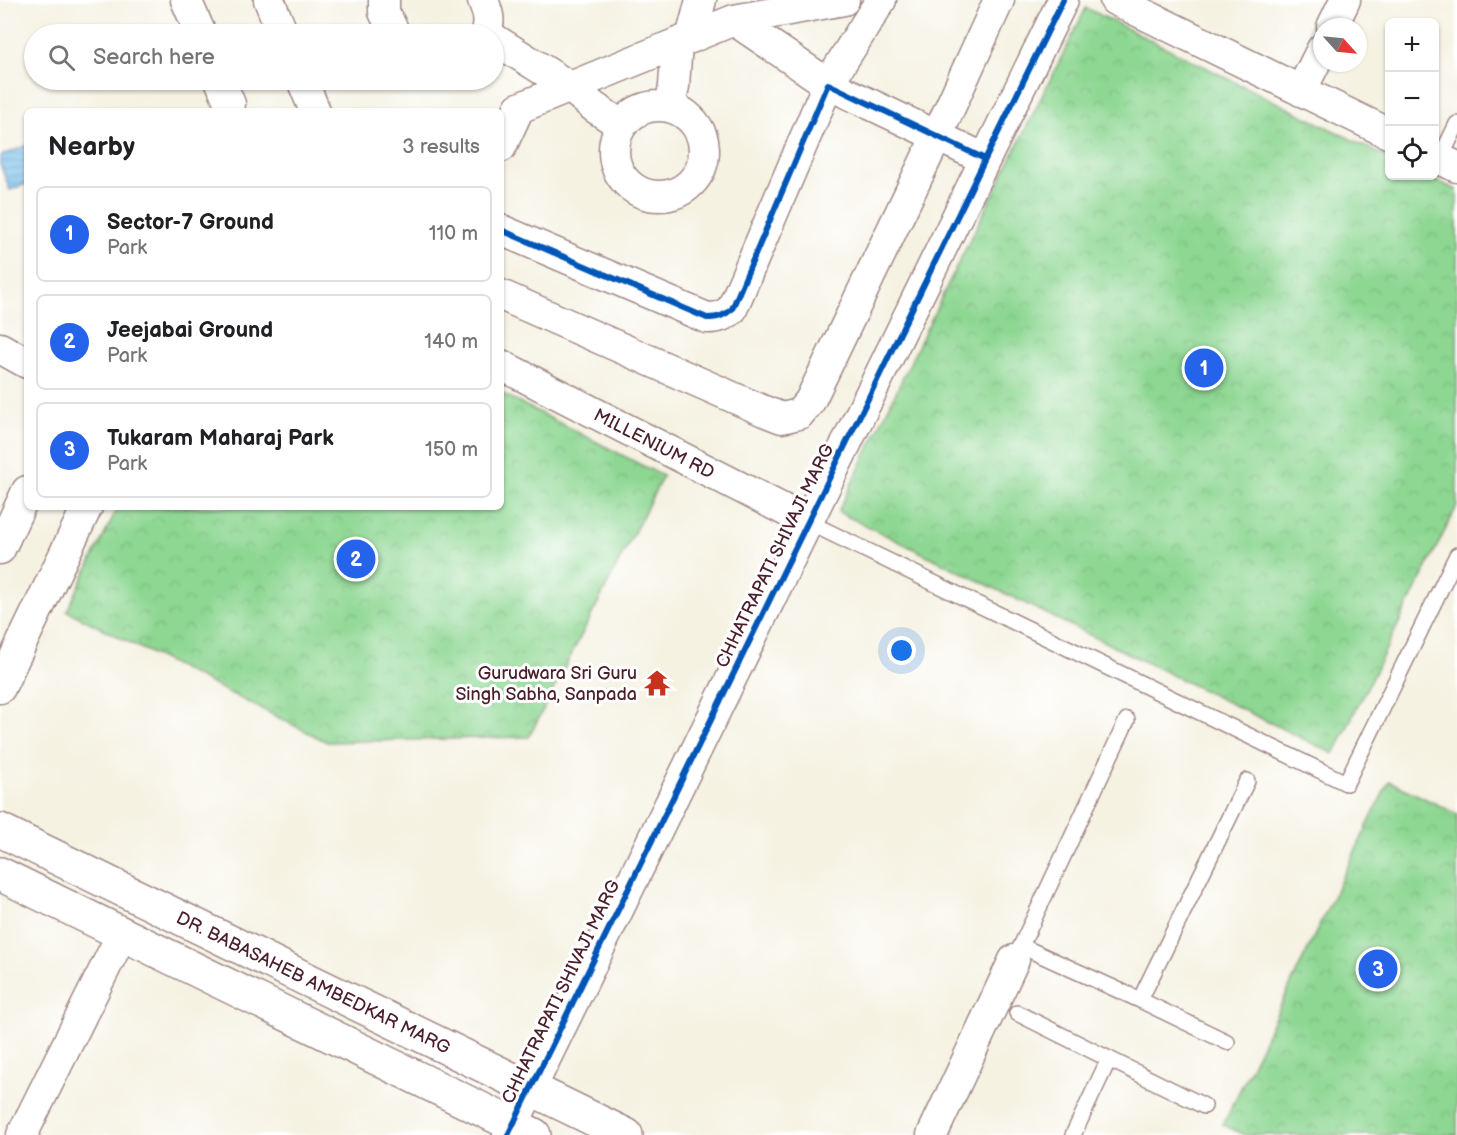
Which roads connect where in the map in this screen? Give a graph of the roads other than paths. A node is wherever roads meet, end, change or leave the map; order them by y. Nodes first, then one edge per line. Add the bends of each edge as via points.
1 (186, 0) edge
2 (269, 0) edge
3 (384, 0) edge
4 (483, 0) edge
5 (701, 0) edge
6 (844, 0) edge
7 (881, 0) edge
8 (999, 0) edge
9 (1063, 0) edge
10 (1115, 0) edge
11 (1346, 0) edge
12 (1337, 18) edge
13 (734, 20) junction
14 (197, 24) edge
15 (280, 24) edge
16 (390, 24) edge
17 (489, 24) edge
18 (684, 41) junction
19 (504, 45) edge
20 (1313, 67) edge
21 (828, 84) junction
22 (570, 87) junction
23 (306, 90) edge
24 (1301, 91) junction
25 (670, 107) junction
26 (314, 108) edge
27 (510, 113) edge
28 (1457, 124) edge
29 (621, 125) junction
30 (1385, 132) edge
31 (504, 136) edge
32 (937, 136) junction
33 (985, 159) junction
34 (1444, 160) edge
35 (504, 231) edge
36 (504, 296) edge
37 (0, 348) edge
38 (24, 361) edge
39 (504, 367) edge
40 (24, 497) edge
41 (86, 510) edge
42 (808, 522) junction
43 (0, 549) edge
44 (1457, 555) edge
45 (0, 688) edge
46 (1127, 720) dead end
47 (1247, 781) dead end
48 (0, 830) edge
49 (0, 874) edge
50 (122, 934) junction
51 (1018, 953) junction
52 (1140, 1000) junction
53 (1017, 1013) dead end
54 (1227, 1042) dead end
55 (1109, 1059) junction
56 (531, 1089) junction
57 (1204, 1106) dead end
58 (518, 1132) edge
59 (22, 1135) edge
60 (626, 1135) edge
61 (933, 1135) edge
62 (1072, 1135) edge

1 - 14 street
2 - 15 street
3 - 16 street
4 - 17 street
5 - 18 street
6 - 13 street
7 - 21 street
8 - 32 street
9 - 33 street, CHHATRAPATI SHIVAJI MARG
10 - 24 street
11 - 12 street
13 - 18 street
13 - 21 street
18 - 22 street
18 - 25 street
19 - 22 street
20 - 24 street
21 - 32 street
21 - 35 street via 732,309 724,316 707,318
22 - 27 street
22 - 29 street
23 - 26 street
24 - 30 street
25 - 29 street via 648,107 633,113
25 - 29 street via 689,117 698,128 704,155 694,181 670,195 638,193 626,183 613,154
27 - 31 street
28 - 34 lane
32 - 33 street
32 - 36 street via 810,401 799,414 782,418 764,411
33 - 42 street, CHHATRAPATI SHIVAJI MARG
37 - 38 street
39 - 42 street, MILLENIUM RD
40 - 43 street
41 - 45 street
42 - 44 lane via 1346,783
42 - 56 street, CHHATRAPATI SHIVAJI MARG
46 - 51 lane
47 - 52 lane
48 - 56 main road, DR. BABASAHEB AMBEDKAR MARG
49 - 50 main road
50 - 58 main road
50 - 59 street
51 - 52 lane
51 - 61 street
52 - 54 lane
53 - 55 lane
55 - 57 lane
55 - 62 lane
56 - 58 street, CHHATRAPATI SHIVAJI MARG
56 - 60 main road, DR. BABASAHEB AMBEDKAR MARG

